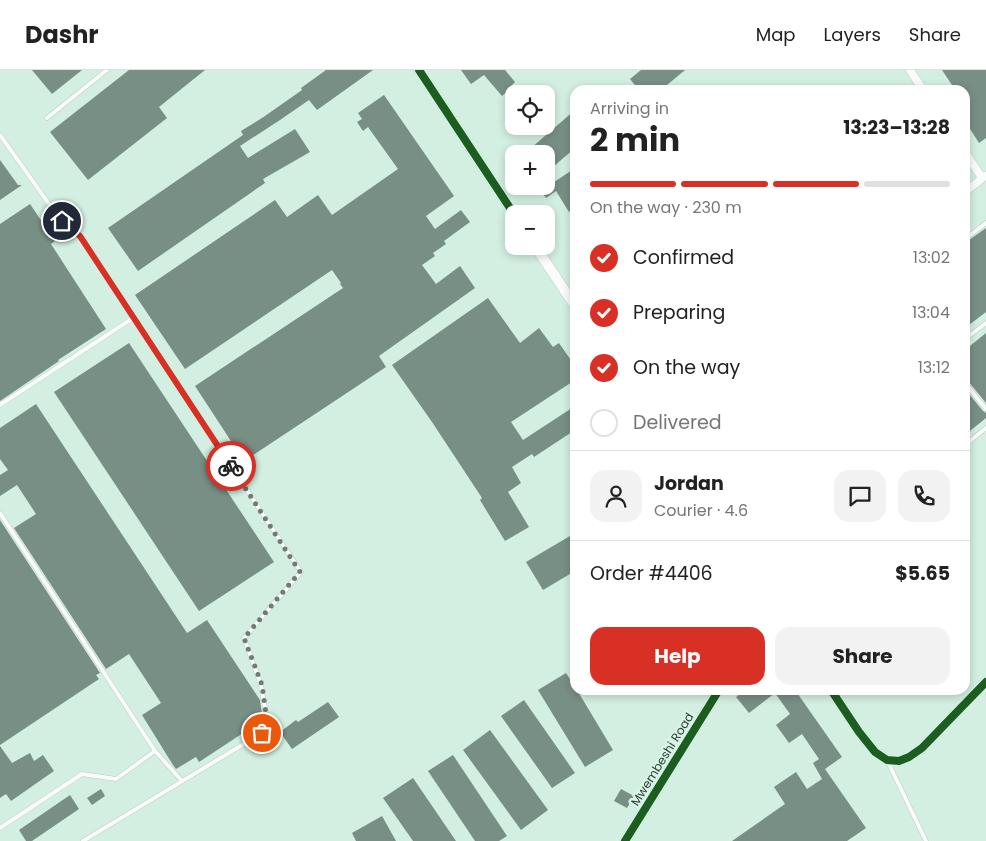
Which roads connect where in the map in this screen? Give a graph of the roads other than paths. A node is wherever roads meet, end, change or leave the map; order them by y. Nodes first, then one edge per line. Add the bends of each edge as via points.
1 (107, 70) edge
2 (418, 70) edge
3 (910, 70) edge
4 (920, 85) edge
5 (47, 118) dead end
6 (0, 135) edge
7 (970, 158) edge
8 (984, 176) edge
9 (970, 188) edge
10 (508, 205) edge
11 (986, 223) edge
12 (970, 235) edge
13 (542, 255) edge
14 (570, 298) edge
15 (133, 318) junction
16 (986, 323) edge
17 (970, 335) edge
18 (970, 389) edge
19 (0, 405) edge
20 (986, 409) edge
21 (986, 428) edge
22 (970, 441) edge
23 (0, 513) edge
24 (986, 682) edge
25 (716, 695) edge
26 (834, 695) edge
27 (154, 751) junction
28 (887, 760) junction
29 (182, 781) junction
30 (0, 828) edge
31 (83, 841) edge
32 (626, 841) edge
33 (926, 841) edge

1 - 5 lane
2 - 10 street
3 - 4 street
6 - 15 lane via 54,211 80,236
7 - 8 street
8 - 9 street
11 - 12 lane
13 - 14 street
15 - 19 lane
15 - 29 lane via 300,572 244,638 262,685 266,714 262,733
16 - 17 lane
18 - 20 lane
21 - 22 lane
23 - 27 lane
24 - 28 street via 922,748 899,761
25 - 32 street, Mwembeshi Road
26 - 28 street via 875,752
27 - 29 lane
27 - 30 lane via 116,779 82,774
28 - 33 lane
29 - 31 lane

